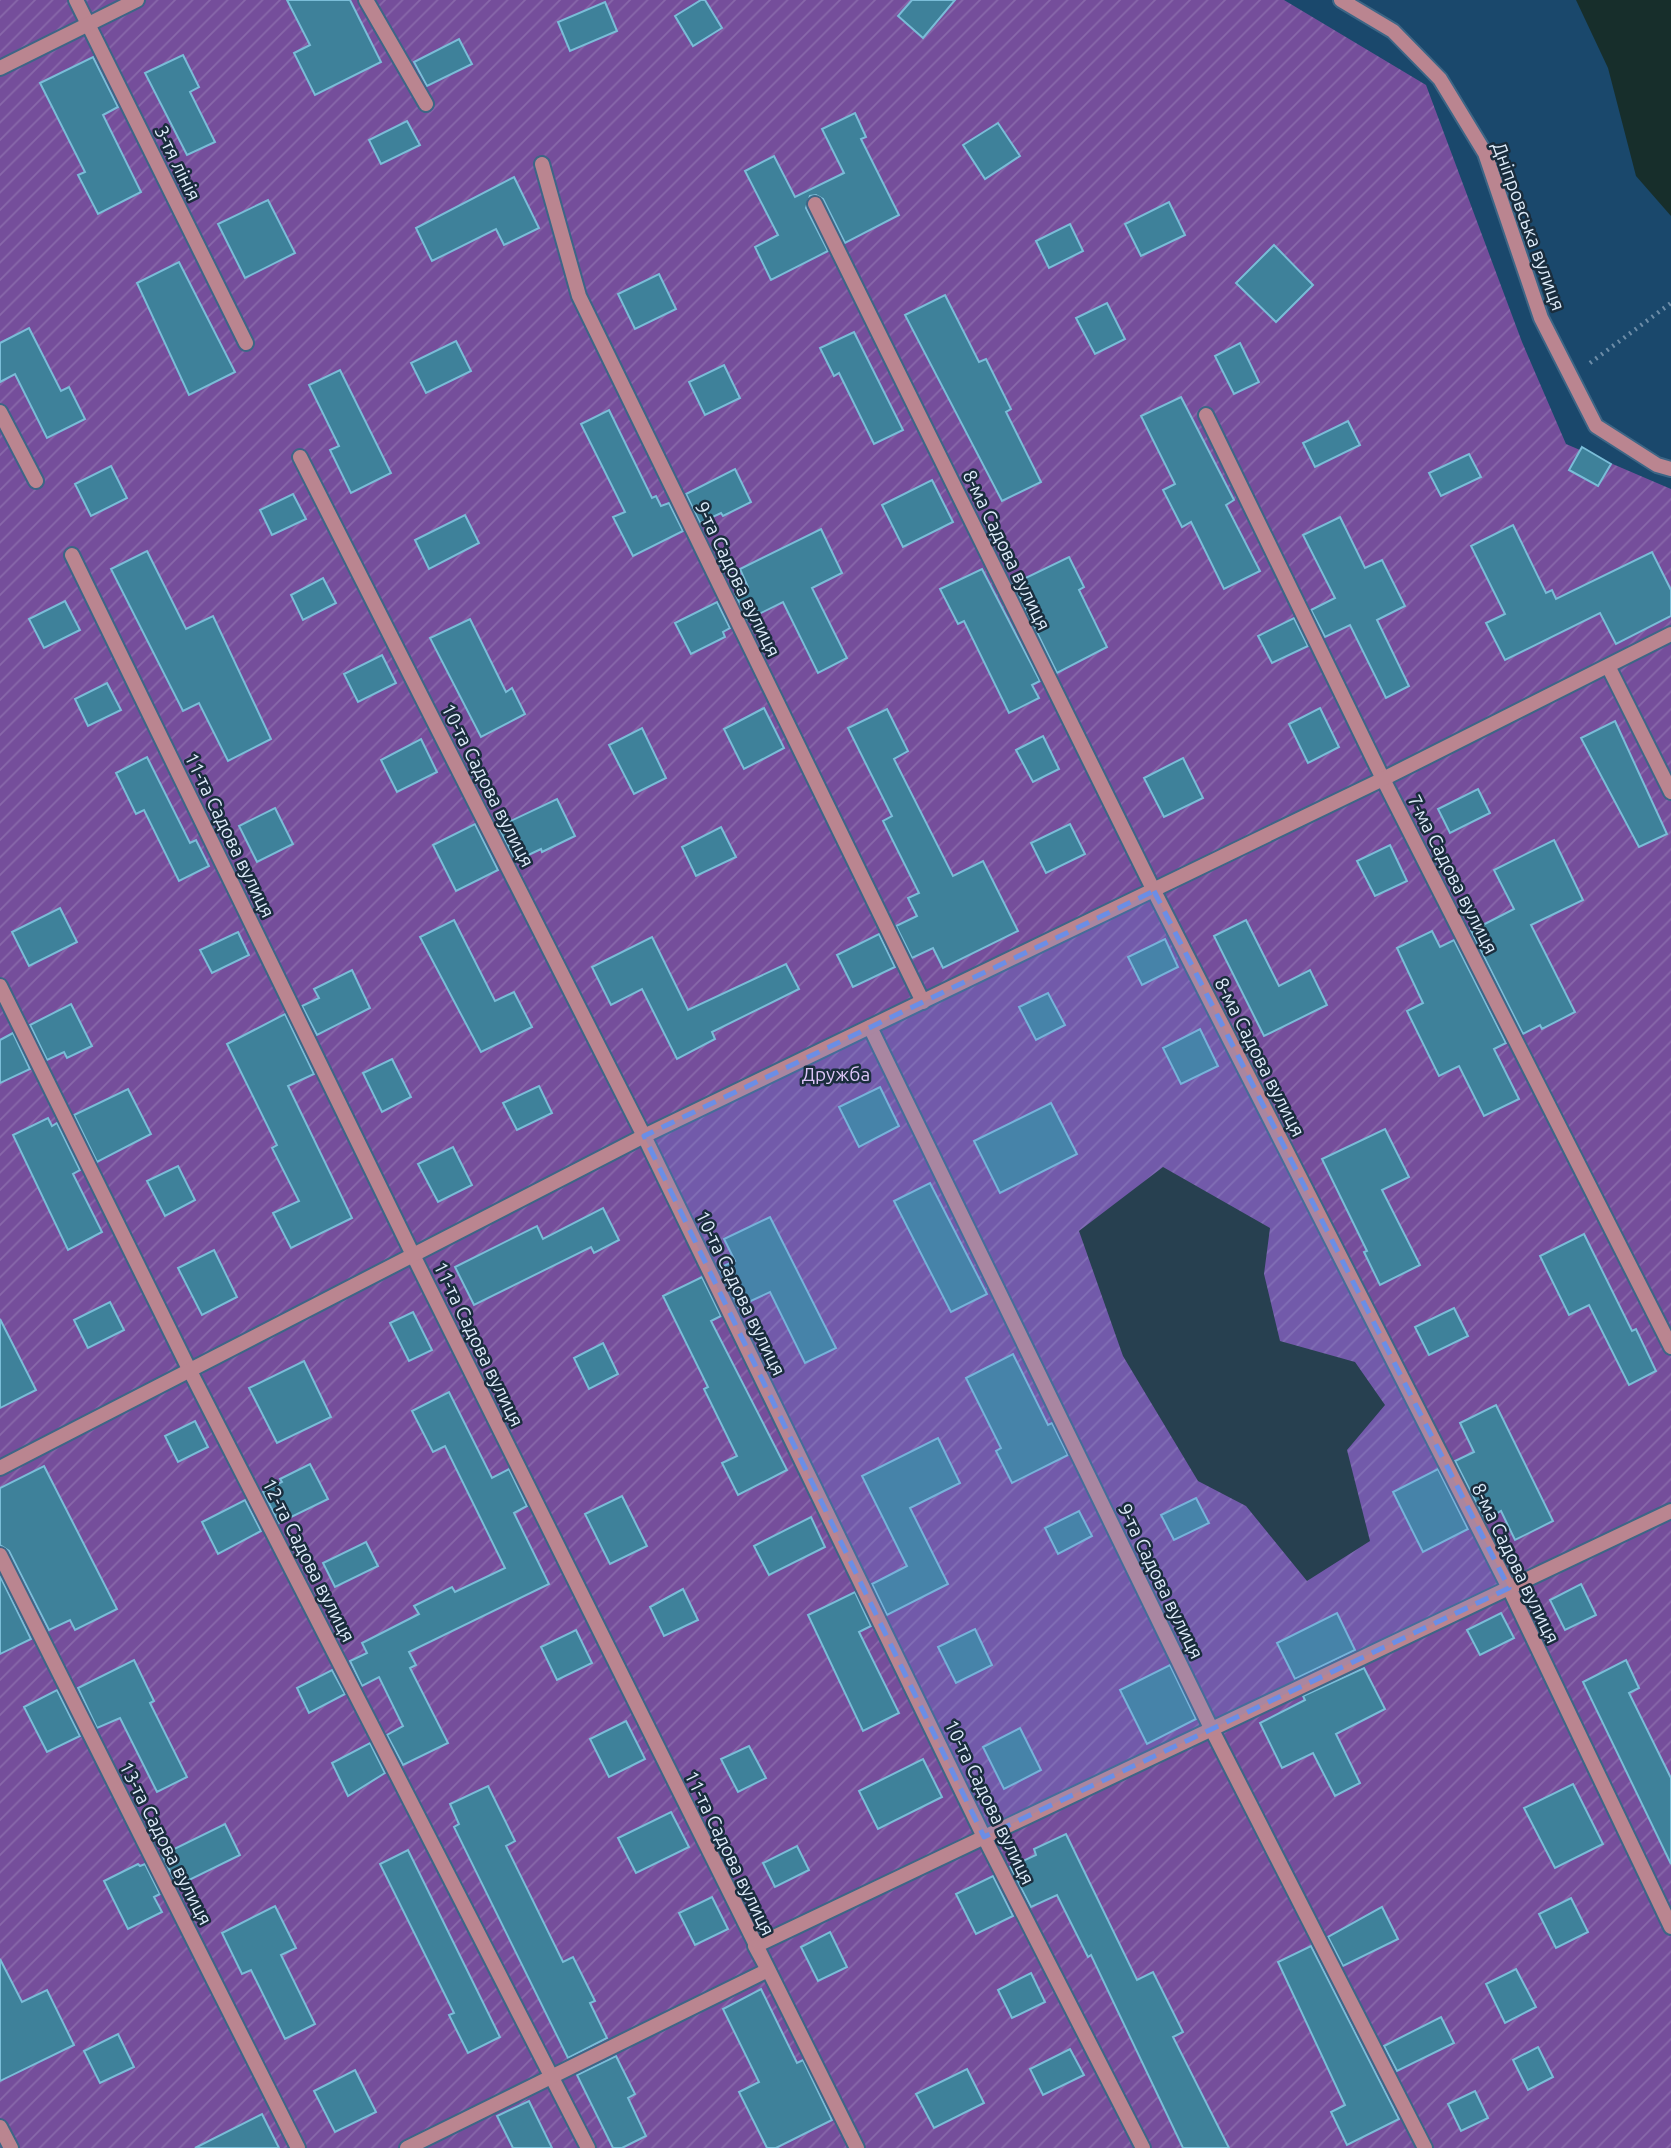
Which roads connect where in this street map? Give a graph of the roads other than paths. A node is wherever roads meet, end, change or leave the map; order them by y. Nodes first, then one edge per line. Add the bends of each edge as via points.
1 (76, 0) edge
2 (137, 0) edge
3 (366, 0) edge
4 (1341, 0) edge
5 (89, 25) junction
6 (0, 68) edge
7 (426, 104) dead end
8 (542, 164) dead end
9 (815, 204) dead end
10 (246, 343) dead end
11 (0, 412) edge
12 (1206, 415) dead end
13 (300, 457) dead end
14 (1671, 469) edge
15 (36, 481) dead end
16 (72, 555) dead end
17 (1671, 634) edge
18 (1609, 668) junction
19 (1383, 779) junction
20 (1671, 792) edge
21 (1154, 891) junction
22 (0, 986) edge
23 (923, 1002) junction
24 (870, 1027) junction
25 (644, 1136) junction
26 (414, 1257) junction
27 (1671, 1347) edge
28 (190, 1371) junction
29 (0, 1468) edge
30 (1671, 1511) edge
31 (0, 1555) edge
32 (1508, 1588) junction
33 (1211, 1728) junction
34 (985, 1837) junction
35 (1671, 1927) edge
36 (755, 1947) junction
37 (768, 1970) junction
38 (552, 2075) junction
39 (0, 2127) edge
40 (10, 2148) edge
41 (298, 2148) edge
42 (407, 2148) edge
43 (588, 2148) edge
44 (857, 2148) edge
45 (1143, 2148) edge
46 (1425, 2148) edge

1 - 5 street, 3-тя лінія
2 - 5 street
3 - 7 street
4 - 14 street, Дніпровська вулиця via 1393,31 1440,79 1485,153 1541,318 1596,426
5 - 6 street
5 - 10 street, 3-тя лінія
8 - 23 street, 9-та Садова вулиця via 579,296
9 - 21 street, 8-ма Садова вулиця
11 - 15 street
12 - 19 street, 7-ма Садова вулиця
13 - 25 street, 10-та Садова вулиця
16 - 26 street, 11-та Садова вулиця
17 - 18 street
18 - 19 street
18 - 20 street
19 - 21 street
19 - 27 street, 7-ма Садова вулиця
21 - 23 street
21 - 32 street, 8-ма Садова вулиця
22 - 28 street, 12-та Садова вулиця
23 - 24 street
24 - 25 street
24 - 33 street, 9-та Садова вулиця
25 - 26 street
25 - 34 street, 10-та Садова вулиця
26 - 28 street
26 - 36 street, 11-та Садова вулиця
28 - 29 street
28 - 38 street, 12-та Садова вулиця
30 - 32 street
31 - 41 street, 13-та Садова вулиця
32 - 33 street
32 - 35 street, 8-ма Садова вулиця
33 - 34 street
33 - 46 street, 9-та Садова вулиця
34 - 36 street
34 - 45 street, 10-та Садова вулиця
36 - 37 street, 11-та Садова вулиця
37 - 38 street
37 - 44 street, 11-та Садова вулиця
38 - 42 street
38 - 43 street, 12-та Садова вулиця
39 - 40 street

